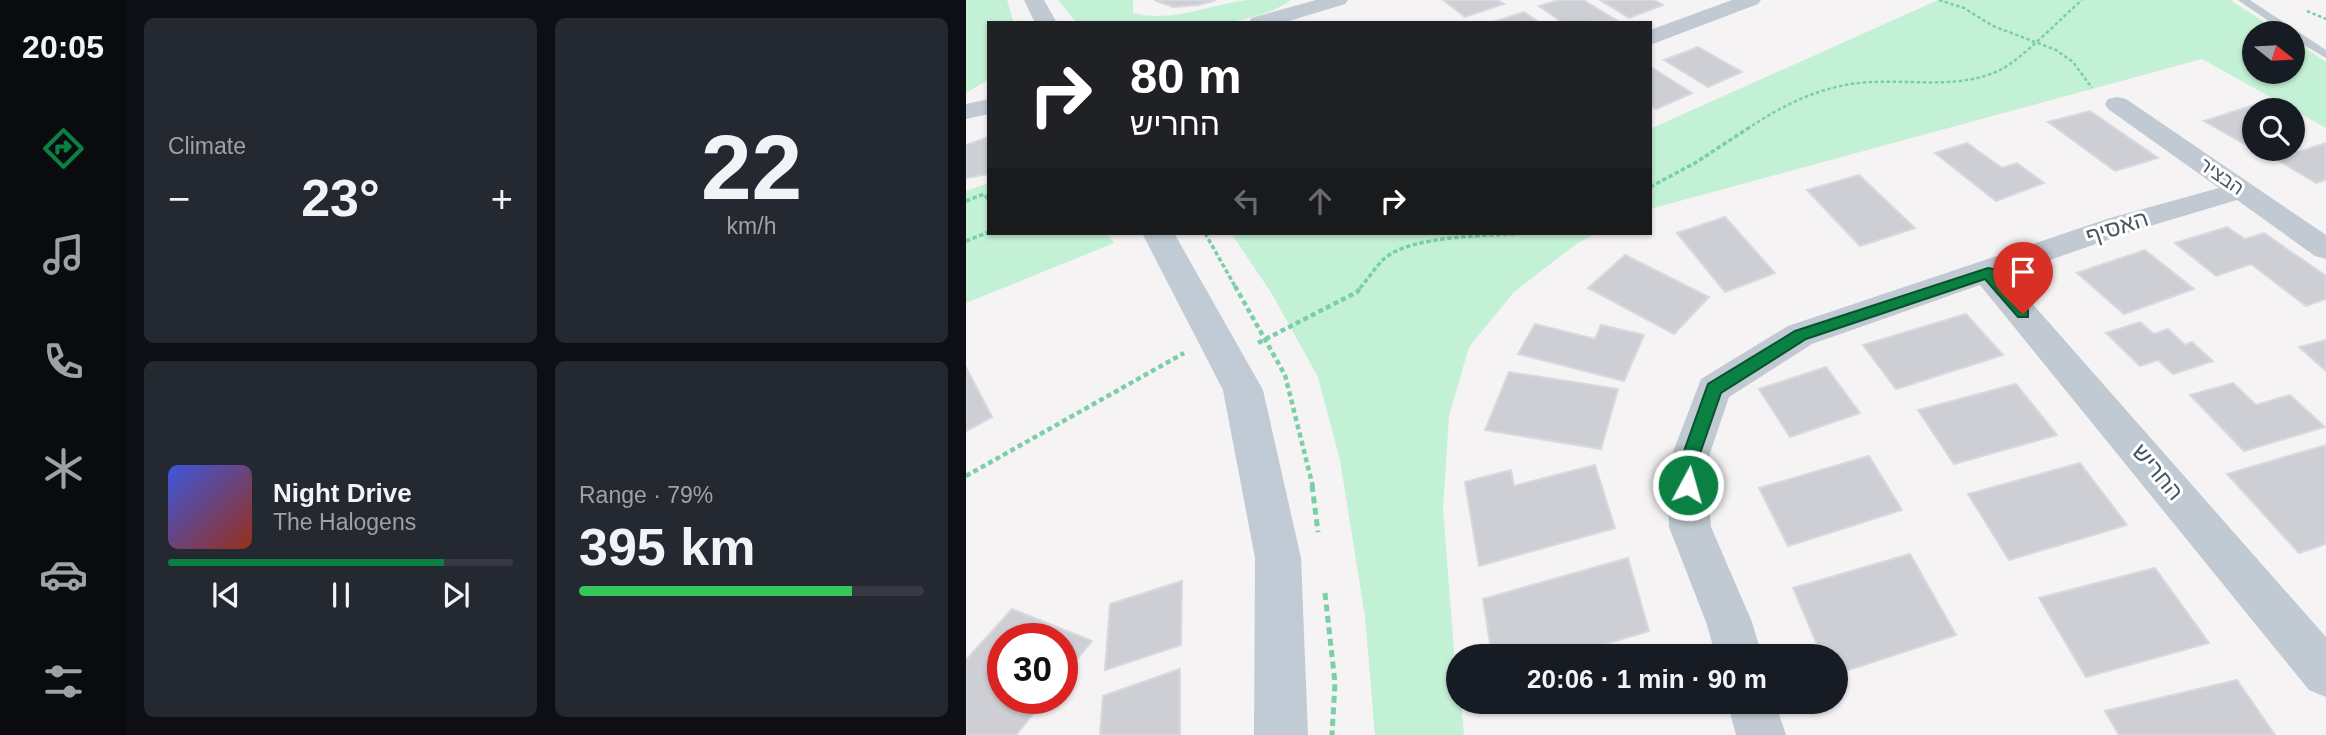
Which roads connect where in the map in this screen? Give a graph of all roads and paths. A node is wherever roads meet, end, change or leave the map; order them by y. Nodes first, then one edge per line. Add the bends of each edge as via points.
1 (1034, 0) edge
2 (1751, 0) edge
3 (1939, 0) edge
4 (2082, 0) edge
5 (2243, 0) edge
6 (1333, 5) edge
7 (1045, 21) edge
8 (1267, 21) edge
9 (1652, 37) edge
10 (2035, 42) junction
11 (2326, 55) edge
12 (2117, 104) joint
13 (987, 107) edge
14 (966, 112) edge
15 (1652, 186) edge
16 (2242, 190) junction
17 (987, 198) edge
18 (966, 201) edge
19 (987, 233) edge
20 (1159, 235) edge
21 (1504, 235) edge
22 (966, 242) edge
23 (2326, 249) edge
24 (1988, 273) junction
25 (1221, 347) junction
26 (966, 476) edge
27 (1735, 644) edge
28 (2326, 673) edge
29 (1755, 714) edge
30 (1281, 735) edge
31 (1761, 735) edge

1 - 7 street
2 - 9 street
3 - 10 path
4 - 10 path
5 - 11 lane
6 - 8 street
10 - 12 path via 2073,62 2087,84
10 - 15 path via 2002,69 1972,80 1865,82 1812,92
12 - 16 street, הבציר
13 - 14 street
16 - 23 street, הבציר
16 - 24 street, האסיף via 2120,225
17 - 18 path via 984,194
19 - 22 path
20 - 25 street
21 - 25 path via 1400,249 1385,258 1357,292
24 - 27 street, האסיף via 1800,335 1714,389 1687,465 1690,527
24 - 28 street, החריש
25 - 26 path
25 - 30 street via 1243,390 1278,558
29 - 31 street

